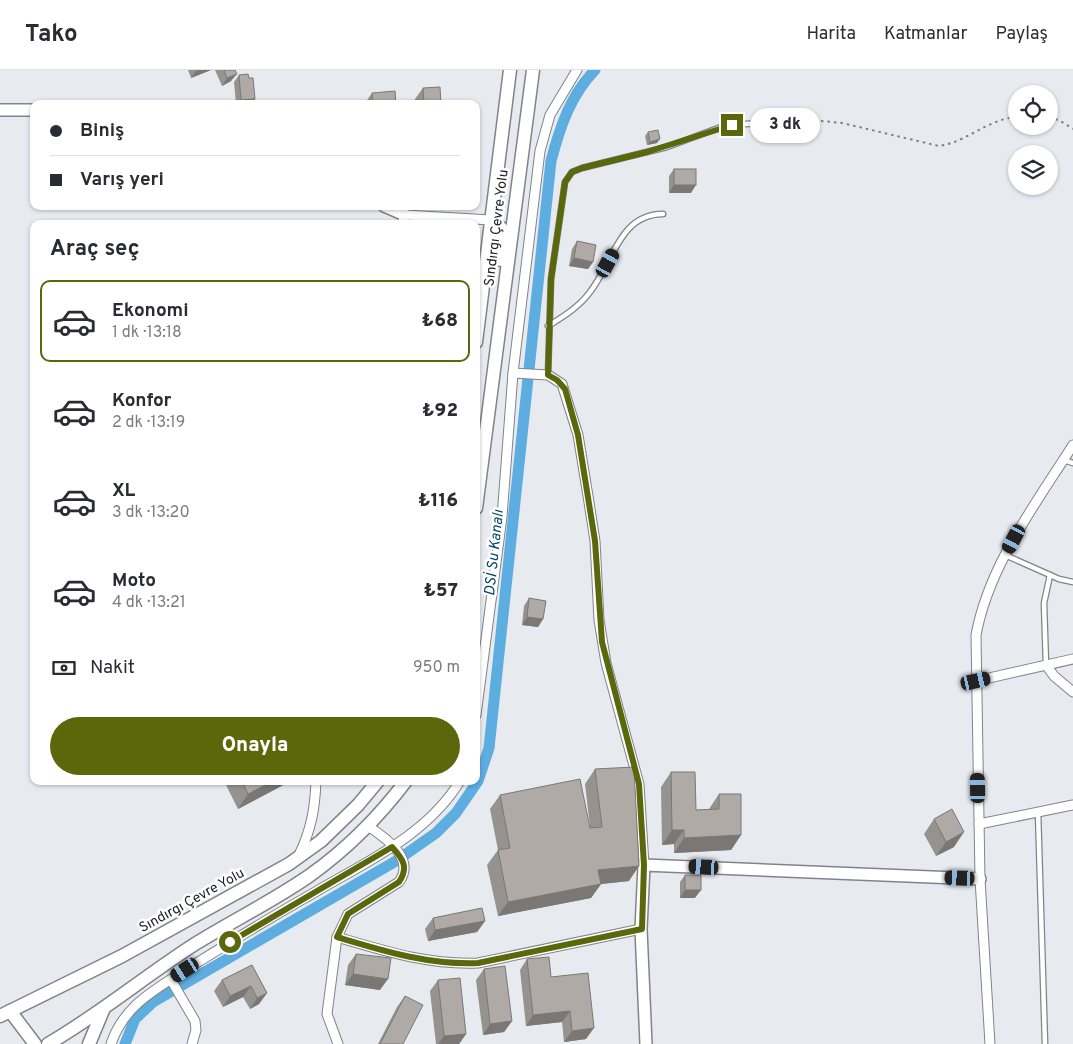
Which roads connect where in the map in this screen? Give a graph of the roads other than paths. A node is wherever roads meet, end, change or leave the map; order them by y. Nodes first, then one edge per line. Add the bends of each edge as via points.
1 (510, 70) edge
2 (533, 70) edge
3 (577, 70) edge
4 (0, 110) edge
5 (30, 110) edge
6 (814, 121) road end
7 (390, 210) edge
8 (663, 214) dead end
9 (404, 219) edge
10 (491, 220) junction
11 (480, 309) edge
12 (500, 326) junction
13 (548, 326) junction
14 (517, 374) junction
15 (548, 375) junction
16 (1073, 445) edge
17 (1068, 461) edge
18 (480, 478) edge
19 (1005, 555) junction
20 (1050, 575) junction
21 (1073, 582) edge
22 (1073, 659) edge
23 (1046, 665) junction
24 (976, 681) junction
25 (480, 683) edge
26 (1073, 692) edge
27 (316, 785) edge
28 (375, 785) edge
29 (403, 785) edge
30 (457, 785) edge
31 (1073, 805) edge
32 (1038, 812) junction
33 (979, 824) junction
34 (368, 826) junction
35 (394, 848) junction
36 (297, 858) junction
37 (644, 865) junction
38 (980, 879) junction
39 (642, 929) junction
40 (337, 937) junction
41 (171, 982) junction
42 (104, 1008) junction
43 (5, 1014) edge
44 (35, 1044) edge
45 (48, 1044) edge
46 (89, 1044) edge
47 (111, 1044) edge
48 (192, 1044) edge
49 (338, 1044) edge
50 (646, 1044) edge
51 (990, 1044) edge
52 (1045, 1044) edge

1 - 10 main road, Sındırgı Çevre Yolu
2 - 12 main road, Sındırgı Çevre Yolu
3 - 14 street via 550,115 540,151
4 - 5 street
6 - 13 lane via 721,128 667,147 572,172 565,182 551,279
7 - 9 street
8 - 13 lane via 641,218 627,228 591,291 575,308
9 - 10 street
10 - 11 main road, Sındırgı Çevre Yolu
10 - 12 main road via 502,229
12 - 18 main road, Sındırgı Çevre Yolu
13 - 15 lane
14 - 15 street
14 - 25 street
15 - 37 street via 565,389 578,435 595,541 602,642 639,784
16 - 17 street
17 - 19 street
19 - 20 lane
19 - 24 street via 979,619
20 - 21 lane
20 - 23 lane via 1044,603
22 - 23 street
23 - 24 street
23 - 26 street
24 - 33 street
27 - 36 street via 310,832
28 - 36 main road, Sındırgı Çevre Yolu via 321,841
29 - 34 main road
30 - 35 street via 432,816
31 - 32 street
32 - 33 street
32 - 52 lane
33 - 38 street
34 - 35 street via 389,840
34 - 42 main road via 308,877 194,945
35 - 40 street via 405,863 405,874 399,882 348,914
35 - 41 street via 230,942
36 - 43 main road, Sındırgı Çevre Yolu via 122,956
37 - 38 street
37 - 39 street
38 - 51 street
39 - 40 street via 478,963 455,964 407,957
39 - 50 street
40 - 49 street via 327,1014
41 - 47 street via 134,1005 120,1023
41 - 48 street via 194,1021 196,1030
42 - 45 main road
42 - 46 main road
43 - 44 main road

